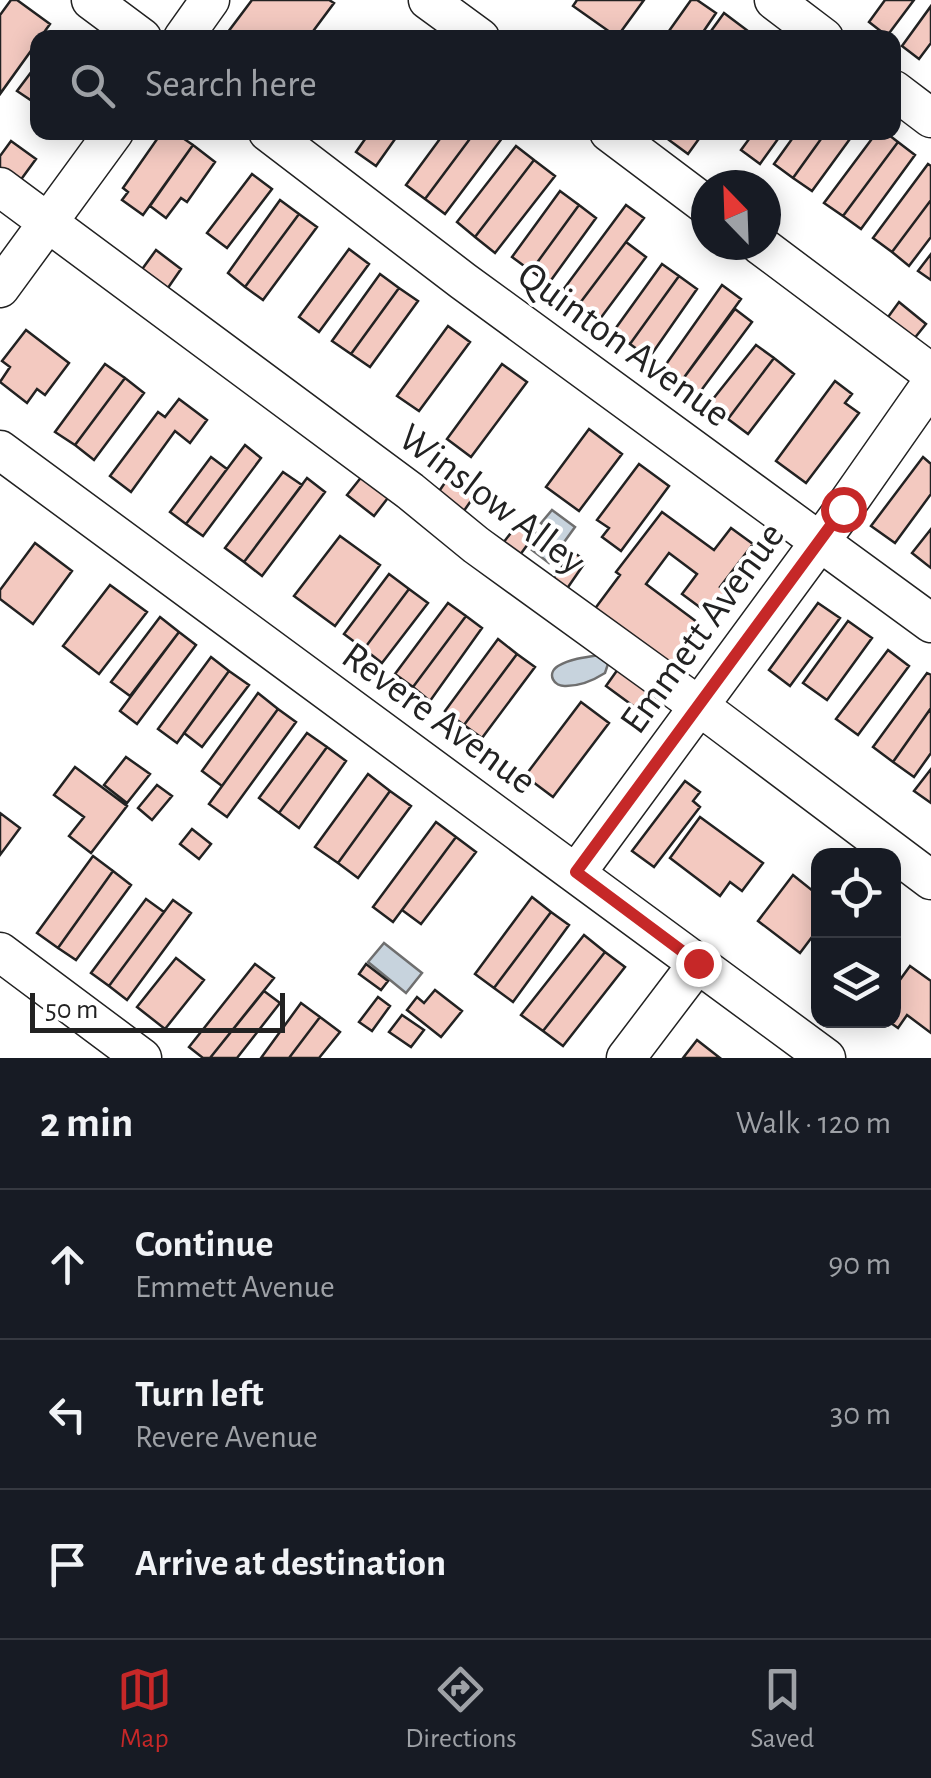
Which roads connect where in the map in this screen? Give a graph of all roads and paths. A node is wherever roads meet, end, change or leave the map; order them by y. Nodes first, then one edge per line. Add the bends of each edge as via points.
1 (91, 0) edge
2 (210, 0) edge
3 (428, 0) edge
4 (774, 0) edge
5 (131, 30) edge
6 (189, 30) edge
7 (469, 30) edge
8 (813, 30) edge
9 (901, 95) edge
10 (931, 118) edge
11 (108, 140) edge
12 (278, 140) edge
13 (620, 140) edge
14 (0, 187) edge
15 (691, 194) edge
16 (48, 222) junction
17 (780, 260) edge
18 (0, 288) edge
19 (931, 373) edge
20 (931, 384) edge
21 (0, 450) edge
22 (820, 541) junction
23 (931, 624) edge
24 (699, 706) junction
25 (576, 872) junction
26 (931, 880) edge
27 (0, 952) edge
28 (698, 963) junction
29 (142, 1058) edge
30 (626, 1058) edge
31 (826, 1058) edge

1 - 5 street
2 - 6 street
3 - 7 street
4 - 8 street
9 - 10 street
11 - 16 street
12 - 22 street, Quinton Avenue
13 - 15 street
14 - 16 street, Winslow Alley
16 - 18 street
16 - 24 street, Winslow Alley
17 - 19 street
20 - 22 street, Emmett Avenue
21 - 25 street, Revere Avenue
22 - 23 street, Quinton Avenue
22 - 24 street, Emmett Avenue
24 - 25 street, Emmett Avenue
24 - 26 street, Winslow Alley
25 - 28 street, Revere Avenue
27 - 29 street
28 - 30 street
28 - 31 street, Revere Avenue

